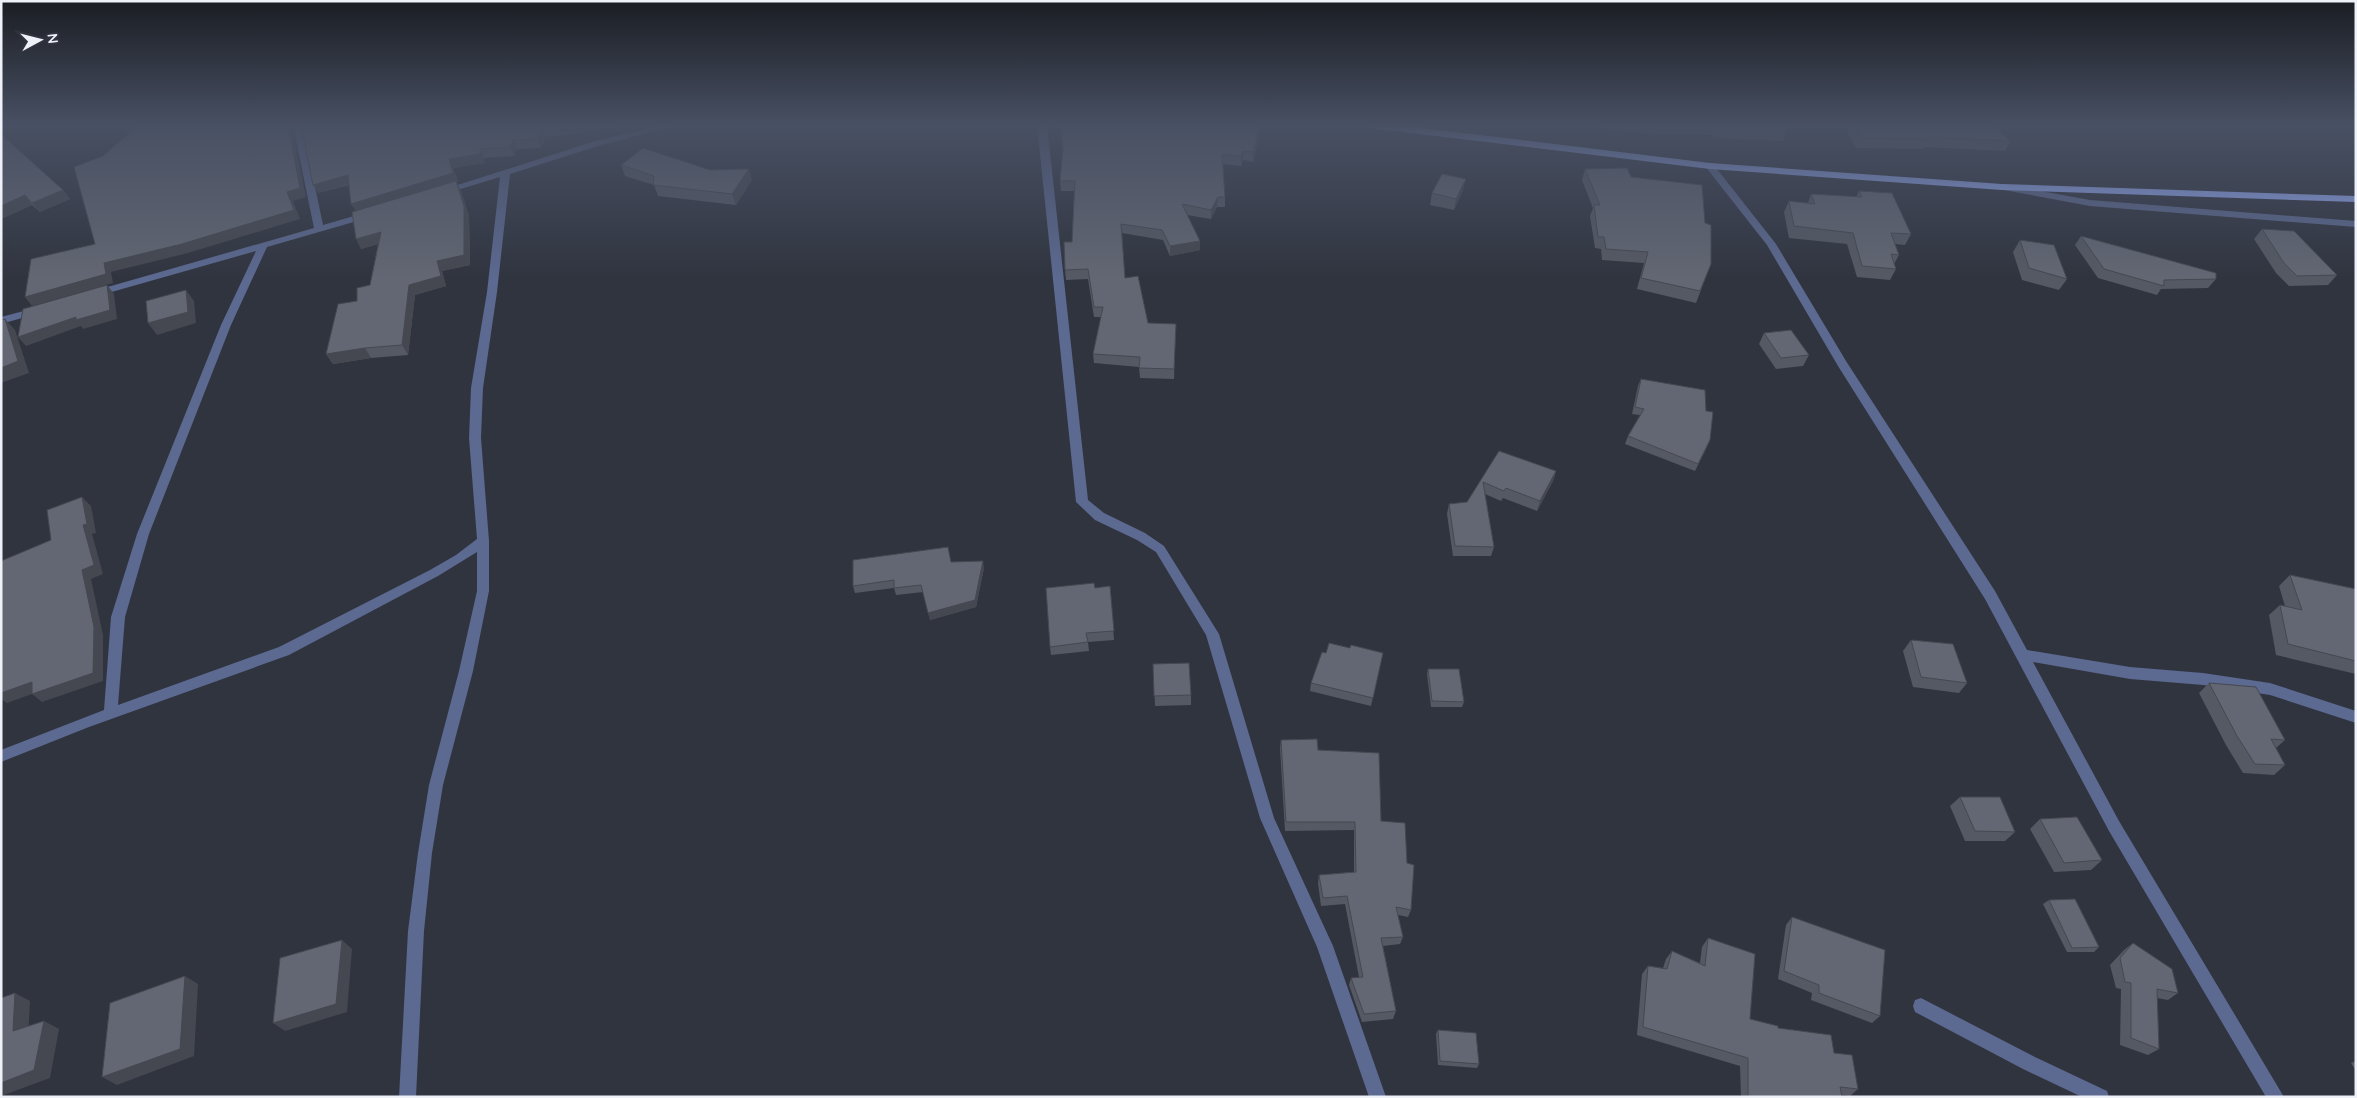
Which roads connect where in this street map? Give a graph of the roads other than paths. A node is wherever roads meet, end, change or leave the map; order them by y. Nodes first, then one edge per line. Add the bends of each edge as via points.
1 (308, 176) edge
2 (491, 176) edge
3 (504, 176) edge
4 (1047, 176) edge
5 (1718, 176) edge
6 (1852, 176) edge
7 (2002, 187) junction
8 (431, 195) edge
9 (2356, 199) edge
10 (376, 213) edge
11 (2356, 224) edge
12 (319, 229) junction
13 (263, 246) junction
14 (87, 296) edge
15 (49, 307) edge
16 (1, 321) edge
17 (483, 540) junction
18 (2021, 655) junction
19 (110, 713) junction
20 (2356, 716) edge
21 (1, 756) edge
22 (1921, 1006) dead end
23 (406, 1097) edge
24 (1378, 1097) edge
25 (2101, 1097) edge
26 (2276, 1097) edge

1 - 12 street
2 - 8 street
3 - 17 street via 492,292 477,388 475,438
4 - 24 street via 1082,502 1091,513 1148,539 1160,549 1212,634 1267,818 1325,946
5 - 18 street via 1771,244 1847,371 1990,595
6 - 7 highway
7 - 9 highway
7 - 11 street via 2098,204
10 - 12 street
12 - 13 street
13 - 14 street
13 - 19 street via 226,325 143,534 118,618
15 - 16 street
17 - 19 street via 434,573 284,651
17 - 23 street via 483,591 466,672 436,785 425,853 416,931
18 - 20 street via 2130,673 2270,689
18 - 26 street via 2114,826
19 - 21 street
22 - 25 street

